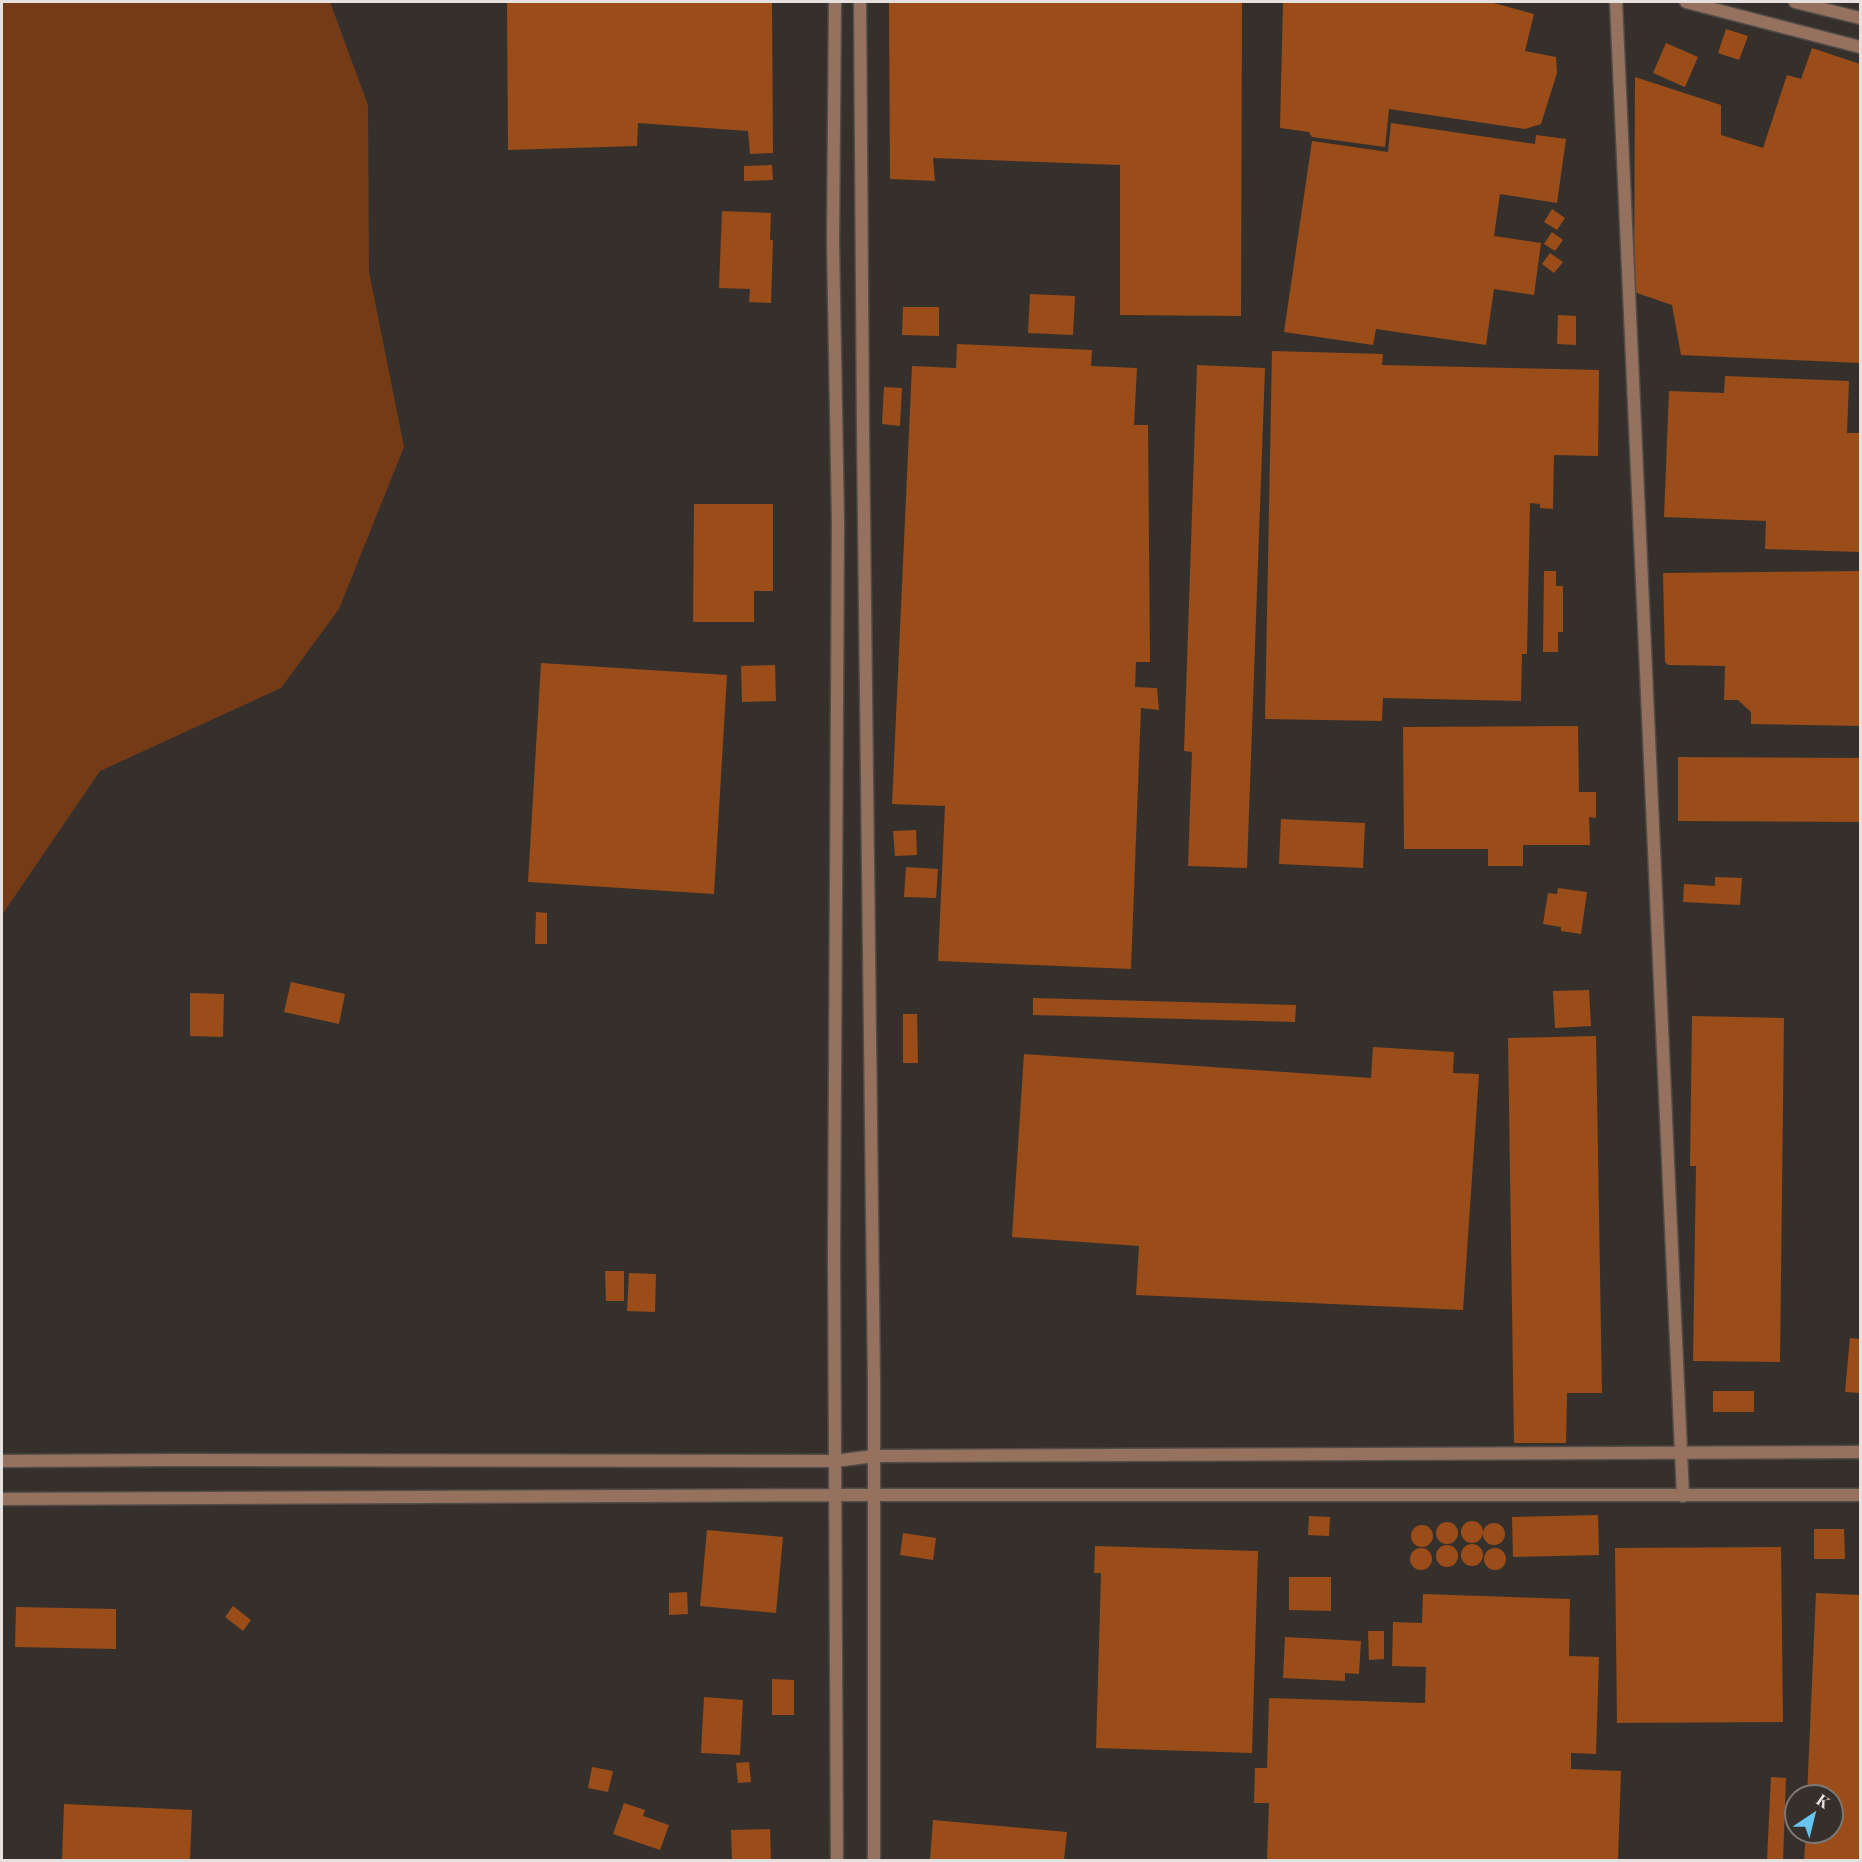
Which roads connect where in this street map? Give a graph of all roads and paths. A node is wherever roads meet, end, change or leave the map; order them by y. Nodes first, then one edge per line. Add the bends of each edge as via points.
1 (835, 2) edge
2 (860, 2) edge
3 (1616, 2) edge
4 (1686, 2) edge
5 (1795, 2) edge
6 (1860, 18) edge
7 (1860, 47) edge
8 (1682, 1452) junction
9 (1860, 1452) edge
10 (874, 1456) junction
11 (2, 1461) edge
12 (835, 1461) junction
13 (835, 1495) junction
14 (874, 1495) junction
15 (1860, 1495) edge
16 (1683, 1496) junction
17 (2, 1499) edge
18 (837, 1860) edge
19 (874, 1860) edge

1 - 12 street
2 - 10 street
3 - 8 street
4 - 7 street
5 - 6 street
8 - 9 street
8 - 10 street
8 - 16 street
10 - 12 street
10 - 14 street
11 - 12 street
12 - 13 street
13 - 14 street
13 - 17 street
13 - 18 street
14 - 16 street
14 - 19 street
15 - 16 street

